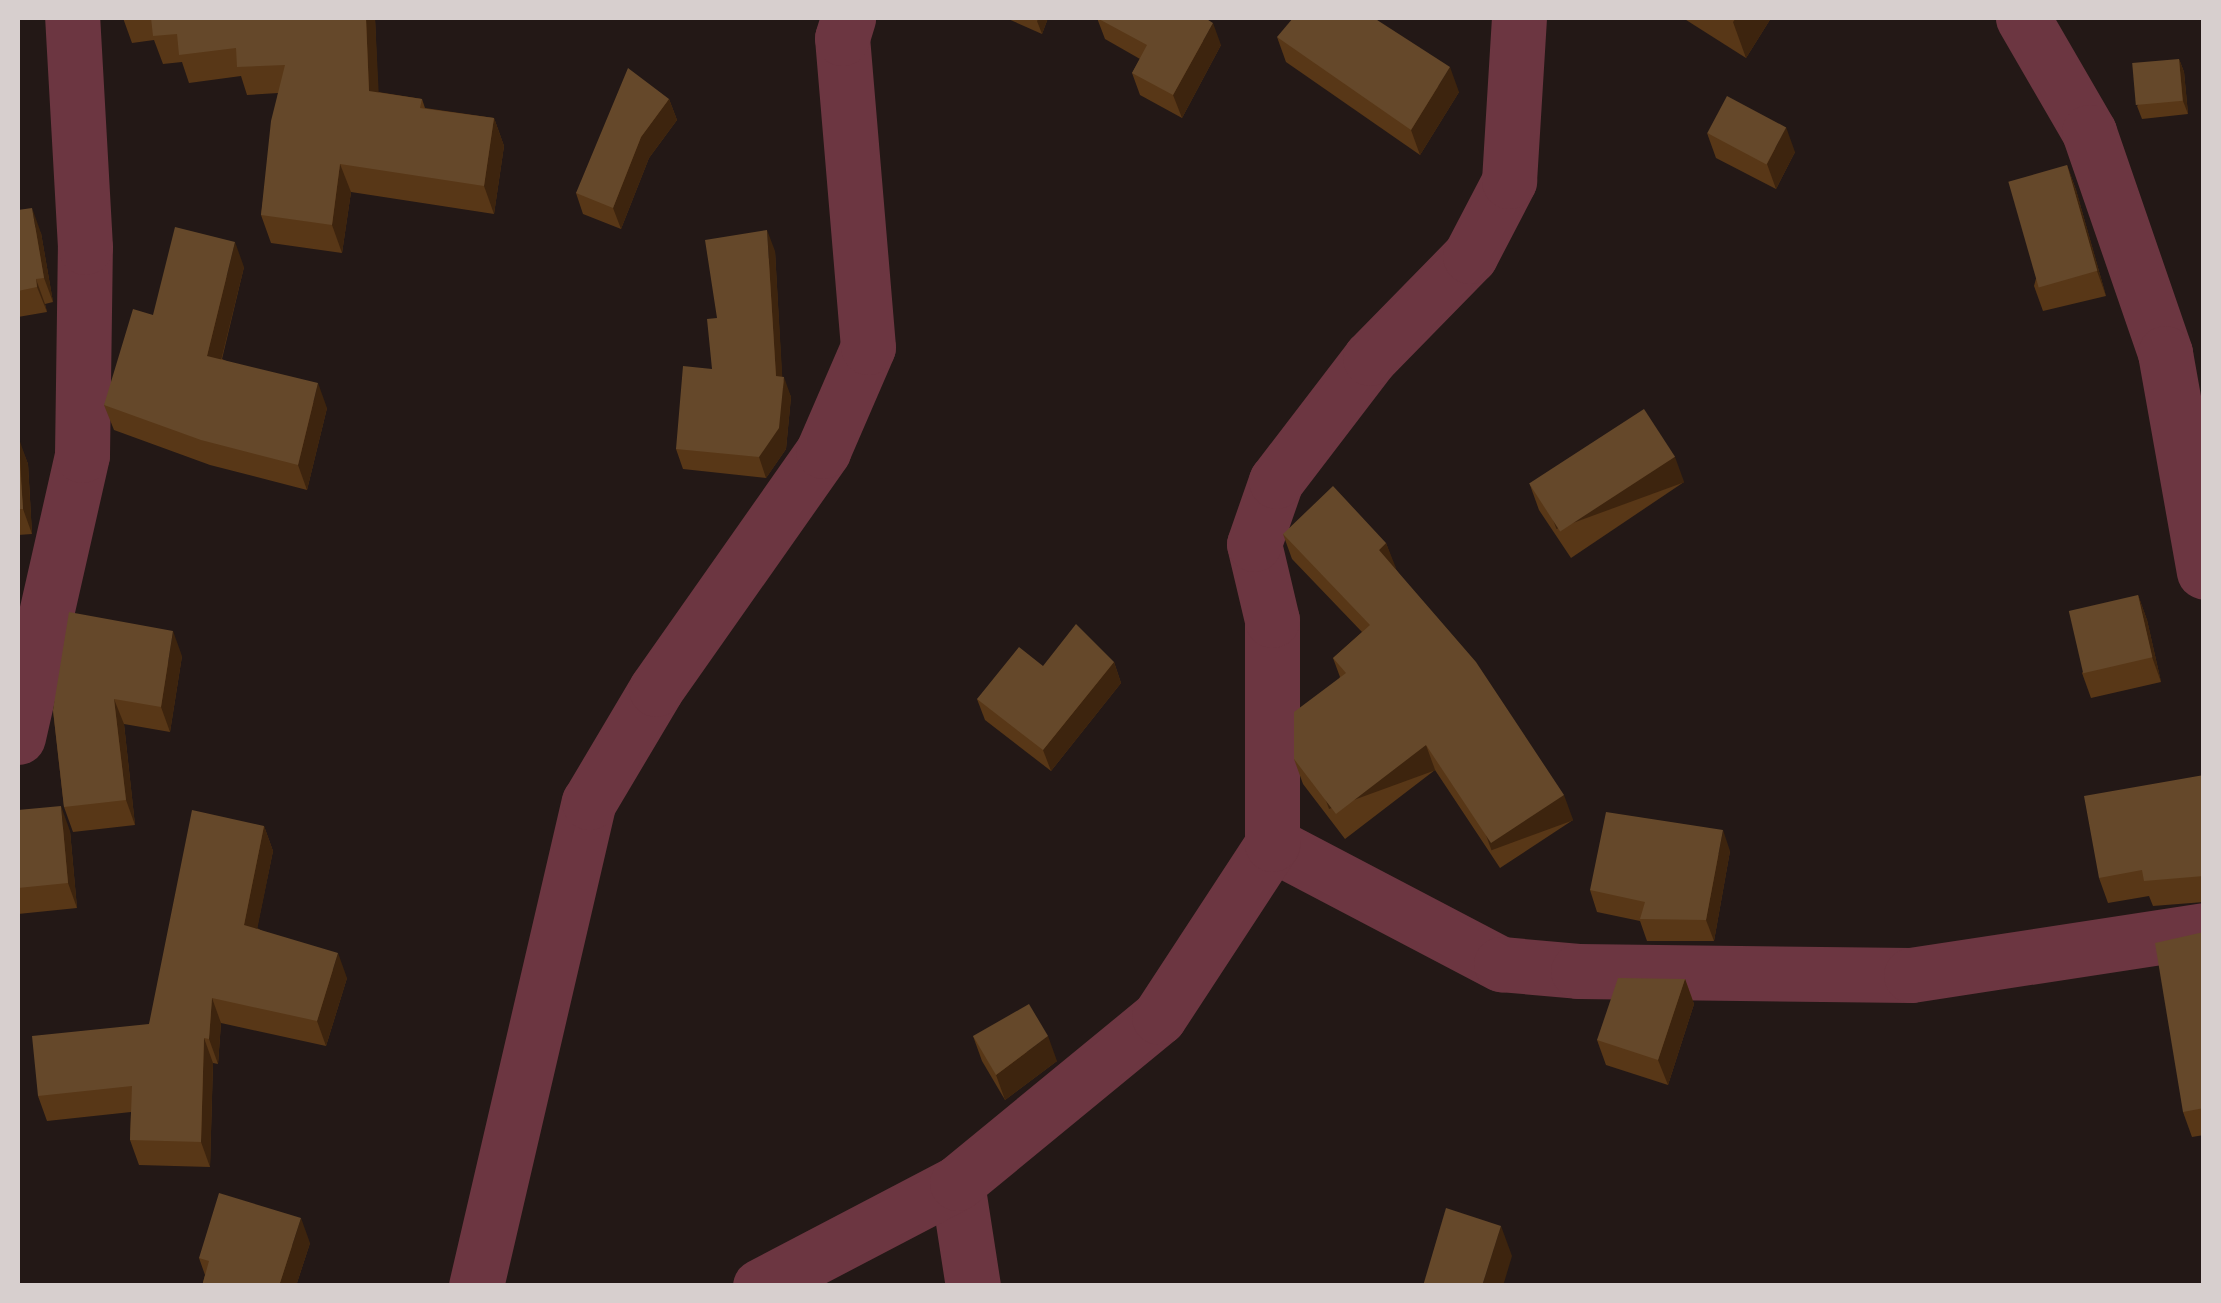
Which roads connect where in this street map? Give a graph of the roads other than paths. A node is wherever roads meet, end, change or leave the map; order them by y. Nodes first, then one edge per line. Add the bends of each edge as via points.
1 (72, 18) edge
2 (848, 18) edge
3 (1519, 18) edge
4 (2023, 18) edge
5 (40, 556) edge
6 (2204, 572) edge
7 (18, 737) edge
8 (1272, 844) junction
9 (2204, 930) edge
10 (957, 1184) junction
11 (476, 1286) edge
12 (760, 1286) edge
13 (973, 1286) edge

1 - 5 street via 86,247 82,454
2 - 11 street via 842,38 868,346 823,451 656,689 589,802
3 - 8 street via 1508,181 1470,256 1370,358 1276,481 1254,544 1272,620
4 - 6 street via 2089,132 2164,353
5 - 7 street
8 - 9 street via 1501,964 1911,976
8 - 10 street via 1159,1017
10 - 12 street
10 - 13 street

